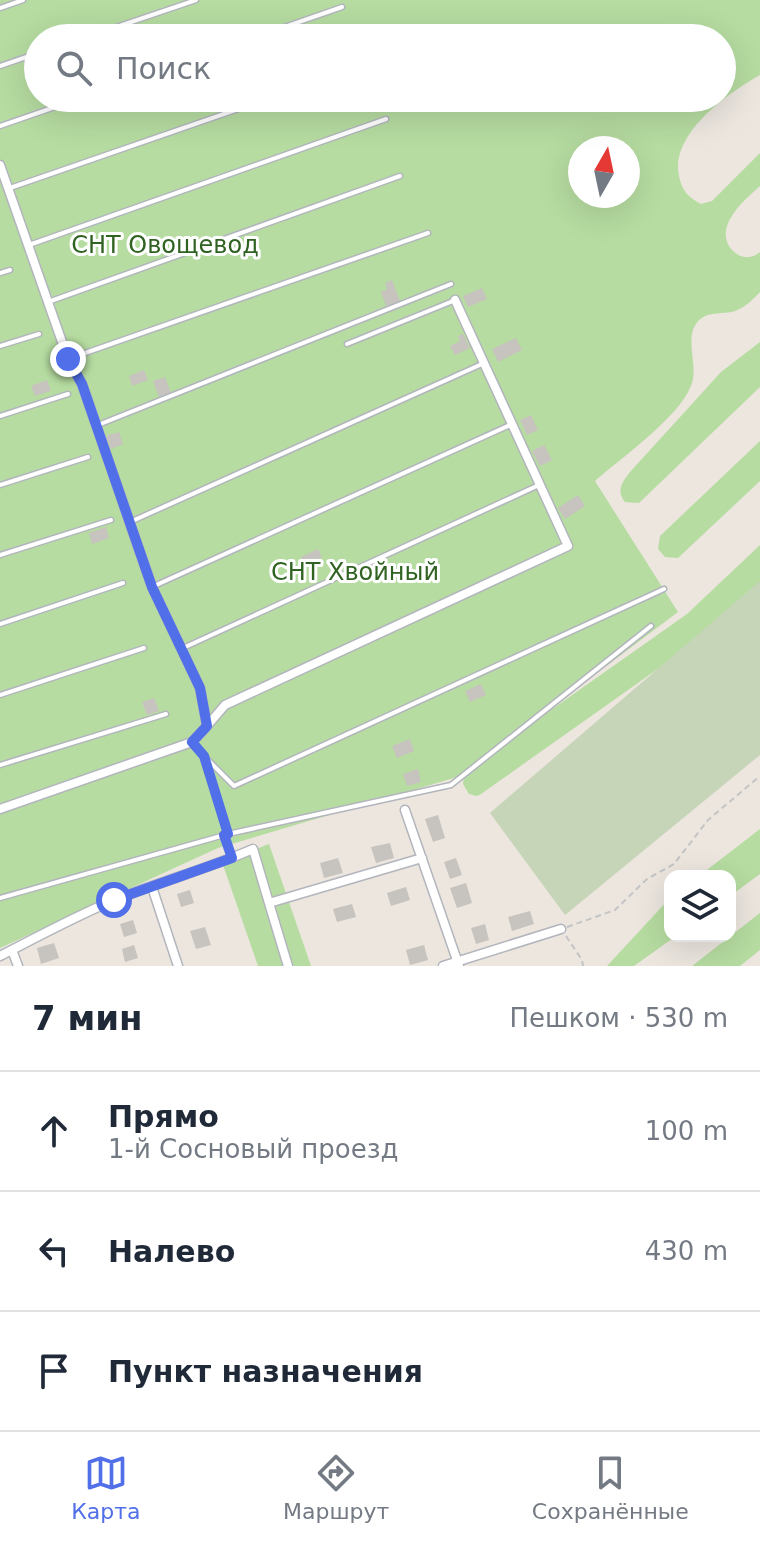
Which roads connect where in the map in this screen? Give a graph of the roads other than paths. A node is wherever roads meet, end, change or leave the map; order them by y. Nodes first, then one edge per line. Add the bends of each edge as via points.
1 (23, 0) edge
2 (196, 0) edge
3 (342, 7) dead end
4 (0, 8) edge
5 (125, 24) edge
6 (293, 24) edge
7 (24, 58) edge
8 (0, 66) edge
9 (40, 112) edge
10 (230, 112) edge
11 (386, 119) dead end
12 (0, 126) edge
13 (0, 165) edge
14 (400, 176) dead end
15 (8, 189) junction
16 (428, 233) dead end
17 (29, 245) junction
18 (10, 270) dead end
19 (0, 273) edge
20 (451, 284) dead end
21 (455, 300) joint
22 (48, 302) junction
23 (39, 334) dead end
24 (347, 344) dead end
25 (0, 346) edge
26 (68, 359) junction
27 (485, 362) junction
28 (68, 394) dead end
29 (0, 416) edge
30 (512, 424) junction
31 (96, 425) junction
32 (88, 457) dead end
33 (540, 484) junction
34 (0, 485) edge
35 (111, 520) dead end
36 (130, 522) junction
37 (0, 555) edge
38 (123, 583) dead end
39 (152, 587) junction
40 (664, 589) dead end
41 (0, 624) edge
42 (651, 626) dead end
43 (144, 648) dead end
44 (181, 649) junction
45 (0, 695) edge
46 (166, 714) dead end
47 (207, 726) junction
48 (192, 742) junction
49 (204, 756) junction
50 (0, 765) edge
51 (0, 809) edge
52 (405, 810) dead end
53 (228, 834) junction
54 (422, 858) junction
55 (152, 887) junction
56 (0, 898) edge
57 (269, 903) junction
58 (561, 929) road end
59 (12, 950) junction
60 (0, 956) edge
61 (458, 964) edge
62 (18, 966) edge
63 (178, 966) edge
64 (288, 966) edge
65 (443, 966) edge

1 - 4 lane
2 - 5 lane
3 - 6 lane
7 - 8 lane
9 - 12 lane
10 - 15 lane
11 - 17 lane
13 - 15 street
14 - 22 lane
15 - 17 street
16 - 26 lane
17 - 22 street
18 - 19 lane
20 - 31 lane
21 - 24 lane
21 - 27 street
22 - 26 street
23 - 25 lane
26 - 31 street
27 - 30 street
27 - 36 lane
28 - 29 lane
30 - 33 street
30 - 39 lane
31 - 36 street
32 - 34 lane
33 - 44 lane
33 - 47 street via 568,546 225,705
35 - 37 lane
36 - 39 street
38 - 41 lane
39 - 44 street
40 - 49 lane via 234,786
42 - 53 lane via 451,785
43 - 45 lane
44 - 47 street via 200,688
46 - 50 lane
47 - 48 street
48 - 49 lane
48 - 51 street
49 - 53 lane
52 - 54 street
53 - 56 lane
54 - 57 street
54 - 61 street
55 - 57 street via 253,849
55 - 59 street via 71,919
55 - 63 street
57 - 64 street
58 - 61 street
59 - 60 street
59 - 62 street
61 - 65 street

